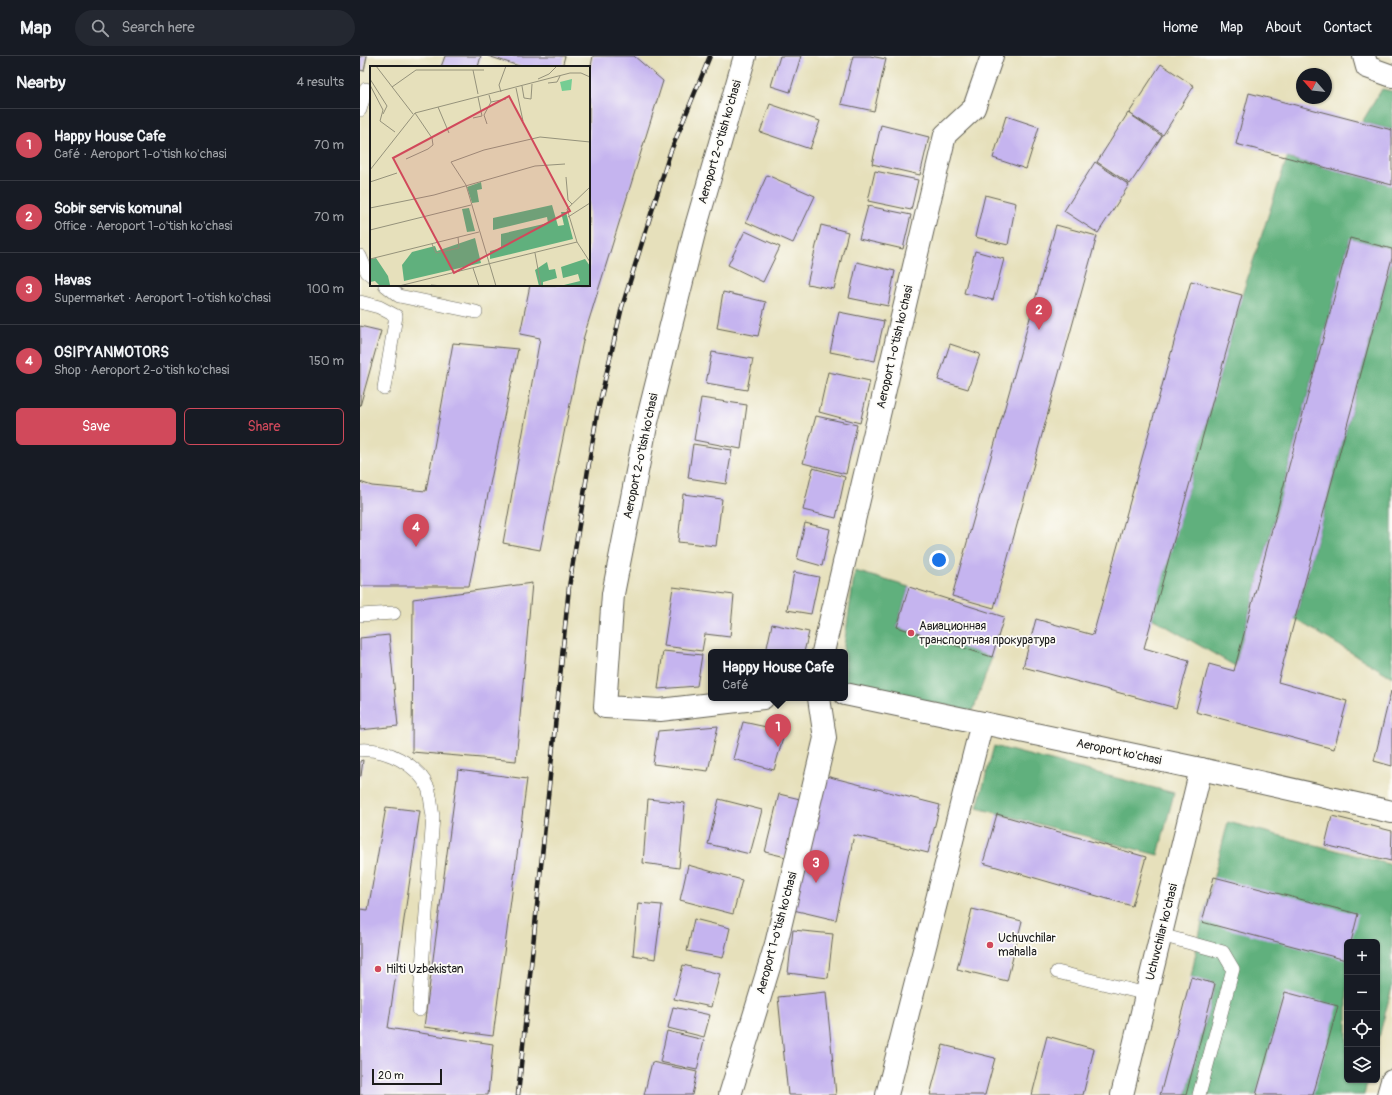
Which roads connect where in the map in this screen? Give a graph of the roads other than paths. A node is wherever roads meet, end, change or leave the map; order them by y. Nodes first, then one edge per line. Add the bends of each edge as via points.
1 (745, 56) edge
2 (992, 56) edge
3 (1364, 56) edge
4 (1392, 76) edge
5 (366, 89) dead end
6 (360, 110) edge
7 (360, 256) edge
8 (370, 274) edge
9 (386, 286) edge
10 (360, 302) edge
11 (476, 312) dead end
12 (384, 388) dead end
13 (394, 613) dead end
14 (360, 615) edge
15 (824, 649) edge
16 (848, 695) edge
17 (737, 701) edge
18 (819, 701) edge
19 (982, 723) junction
20 (360, 750) edge
21 (1202, 769) junction
22 (1392, 812) edge
23 (1161, 935) junction
24 (1057, 972) dead end
25 (1147, 994) junction
26 (419, 1010) dead end
27 (1392, 1081) edge
28 (730, 1095) edge
29 (887, 1095) edge
30 (1122, 1095) edge
31 (1199, 1095) edge
32 (1388, 1095) edge

1 - 17 street, Aeroport 2-o'tish ko'chasi via 694,233 646,426 613,594 605,707 660,710
2 - 15 street, Aeroport 1-o'tish ko'chasi via 974,108 945,135
3 - 4 street via 1367,67
5 - 6 lane
7 - 8 lane
9 - 11 lane via 399,296
10 - 12 lane via 379,307 396,316
13 - 14 lane
16 - 19 street, Aeroport ko'chasi
18 - 28 street, Aeroport 1-o'tish ko'chasi via 825,738 776,944
19 - 21 street, Aeroport ko'chasi
19 - 29 street
20 - 26 lane via 391,755 415,770 428,788 433,816
21 - 22 street, Aeroport ko'chasi
21 - 23 street, Uchuvchilar ko'chasi
23 - 25 street, Uchuvchilar ko'chasi
23 - 31 lane via 1223,952 1233,970
24 - 25 lane
25 - 30 street, Uchuvchilar ko'chasi
27 - 32 street

